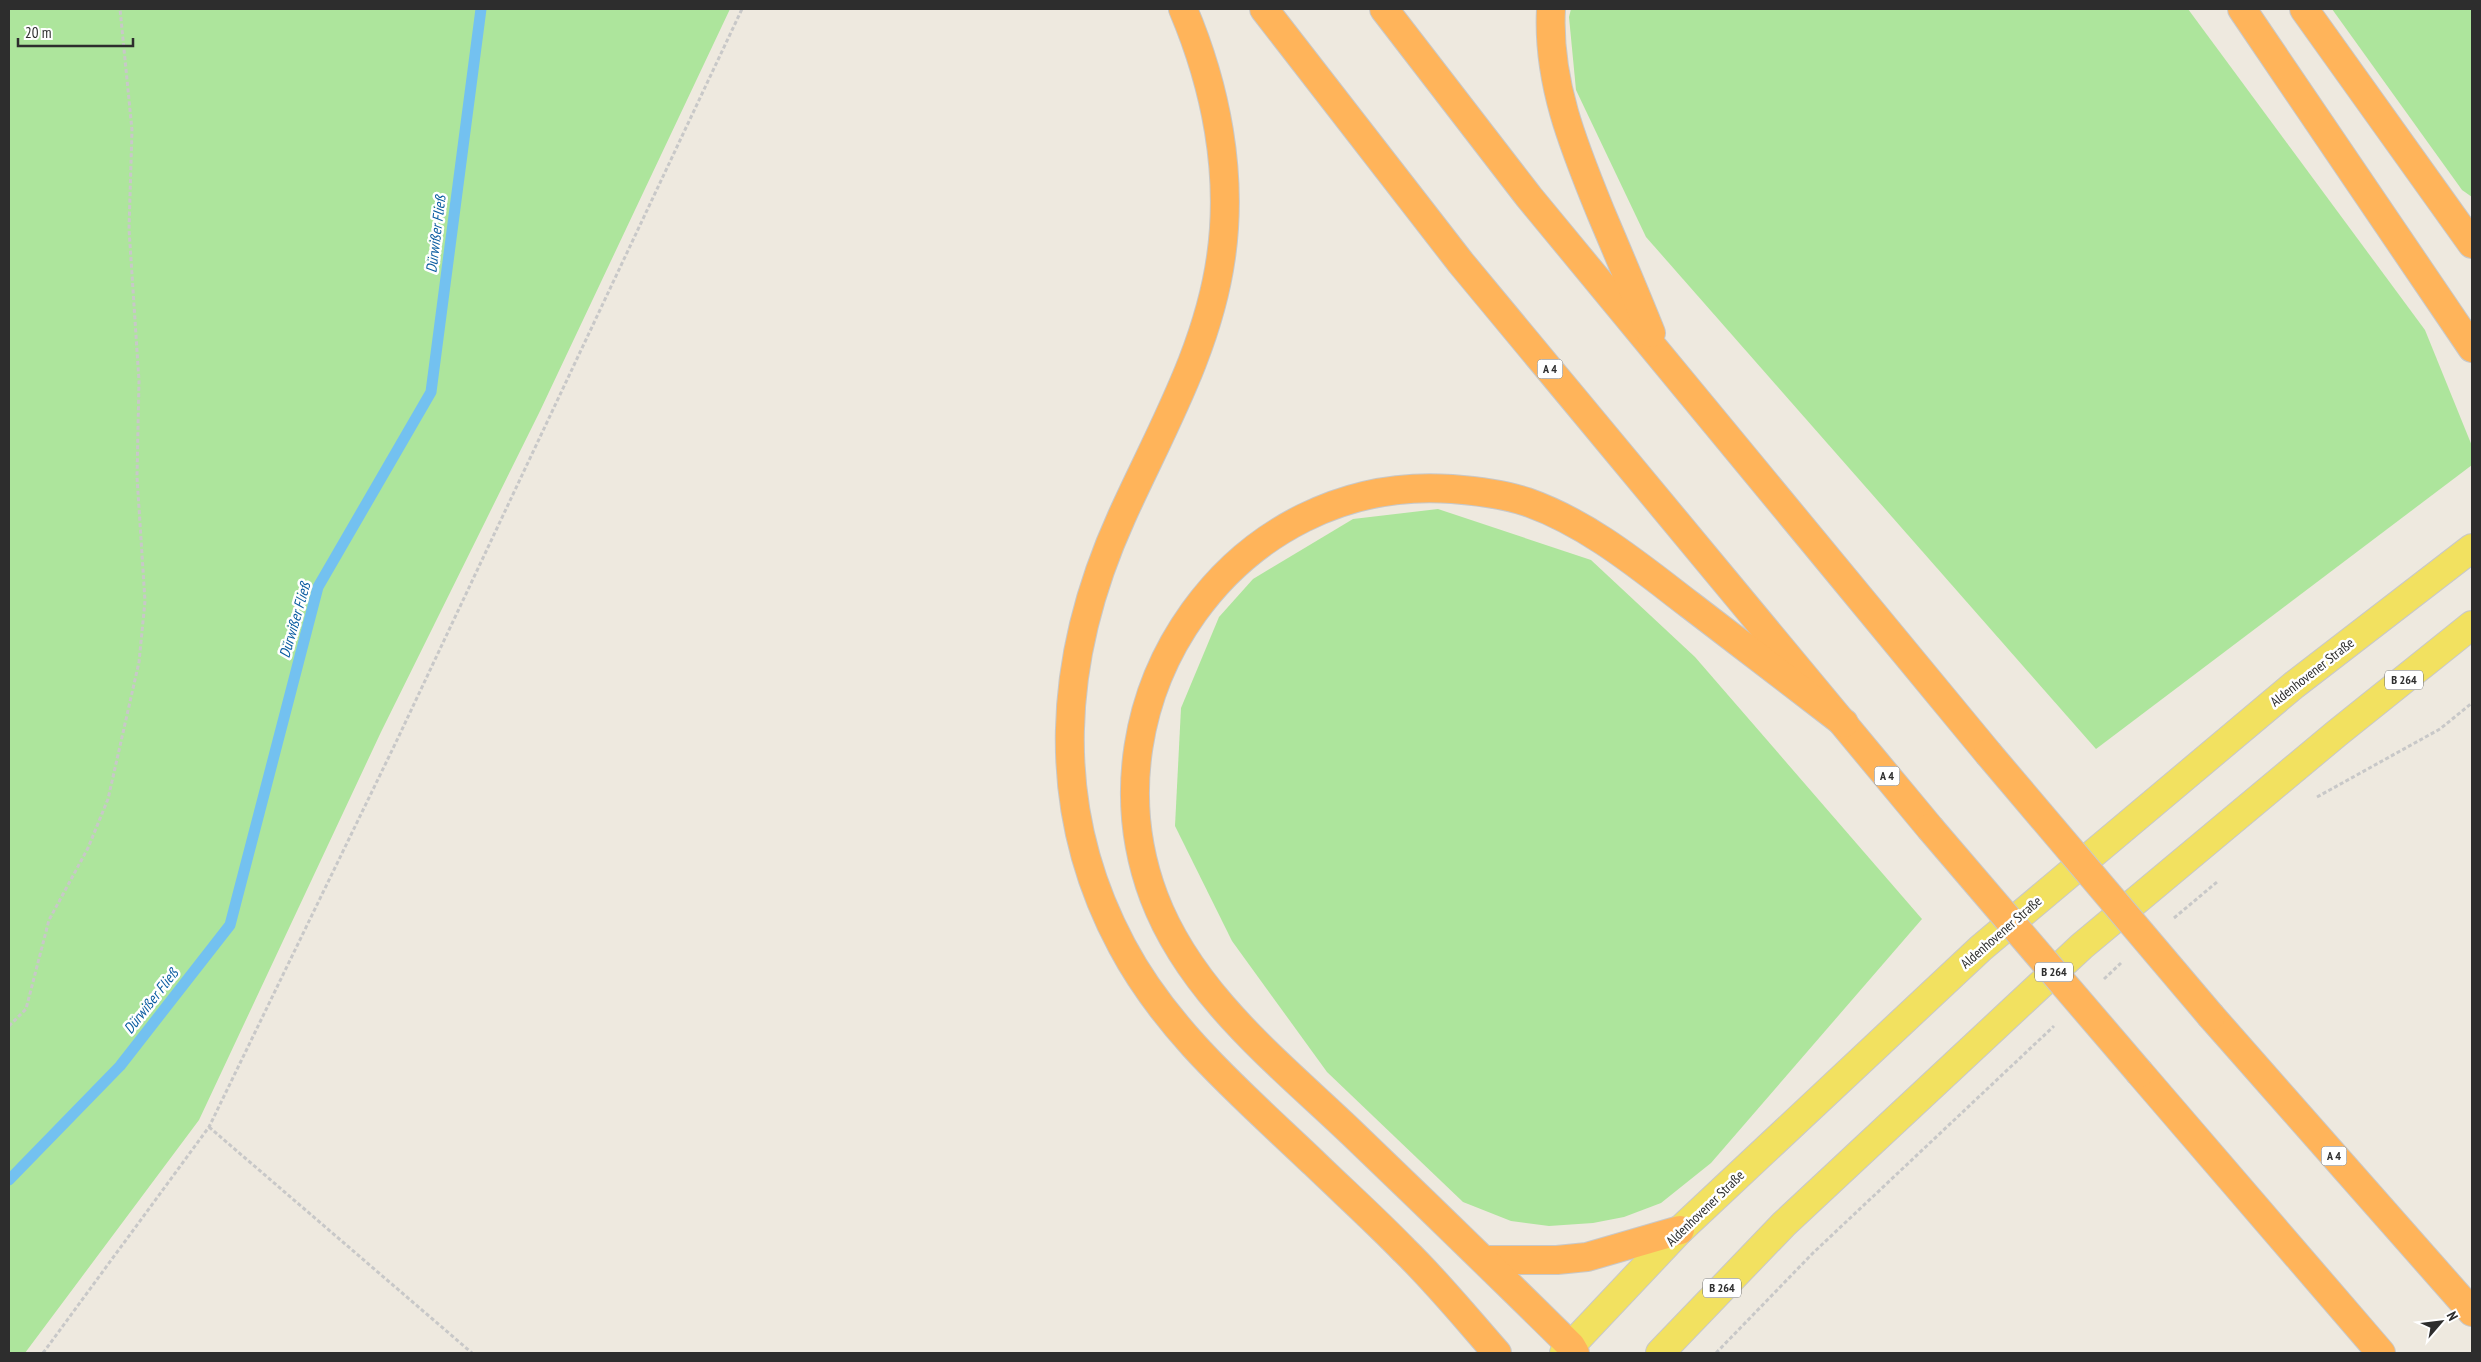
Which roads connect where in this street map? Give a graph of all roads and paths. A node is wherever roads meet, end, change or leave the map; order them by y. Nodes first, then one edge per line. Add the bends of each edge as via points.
1 (120, 9) edge
2 (742, 9) edge
3 (1183, 9) edge
4 (1264, 9) edge
5 (1384, 9) edge
6 (1552, 9) edge
7 (2242, 9) edge
8 (2304, 9) edge
9 (2472, 244) edge
10 (2472, 348) edge
11 (1663, 362) junction
12 (2472, 548) edge
13 (2472, 625) edge
14 (1844, 723) junction
15 (9, 1026) edge
16 (208, 1127) junction
17 (1680, 1230) junction
18 (1484, 1260) junction
19 (2472, 1312) edge
20 (1570, 1351) edge
21 (43, 1353) edge
22 (472, 1353) edge
23 (1497, 1353) edge
24 (1660, 1353) edge
25 (2381, 1353) edge

1 - 15 path via 132,130 129,229 139,381 137,477 145,601 139,662 108,799 88,848 49,920 26,1009
2 - 16 path via 398,738
3 - 23 highway via 1205,68 1222,151 1225,190 1221,261 1210,311 1194,357 1100,568 1088,604 1073,682 1069,752 1074,807 1085,856 1100,901 1120,943 1158,1006 1204,1058 1406,1251
4 - 14 highway, A 4 via 1461,262
5 - 11 highway, A 4 via 1529,197
6 - 11 highway via 1550,29 1554,76 1566,124
7 - 10 highway
8 - 9 highway
11 - 19 highway, A 4, bridge via 2210,1016
12 - 17 main road, Aldenhovener Straße via 2294,685 1981,948
13 - 24 main road, B 264 via 2082,946 1784,1224
14 - 18 highway via 1620,551 1560,516 1496,494 1439,488 1408,489 1332,506 1281,531 1246,555 1218,582 1185,623 1160,668 1146,704 1136,766 1138,837 1162,916 1192,970 1221,1004
14 - 25 highway, A 4, bridge via 1930,828
16 - 21 path
16 - 22 path
17 - 18 highway via 1587,1257
17 - 20 main road, Aldenhovener Straße
18 - 20 highway

